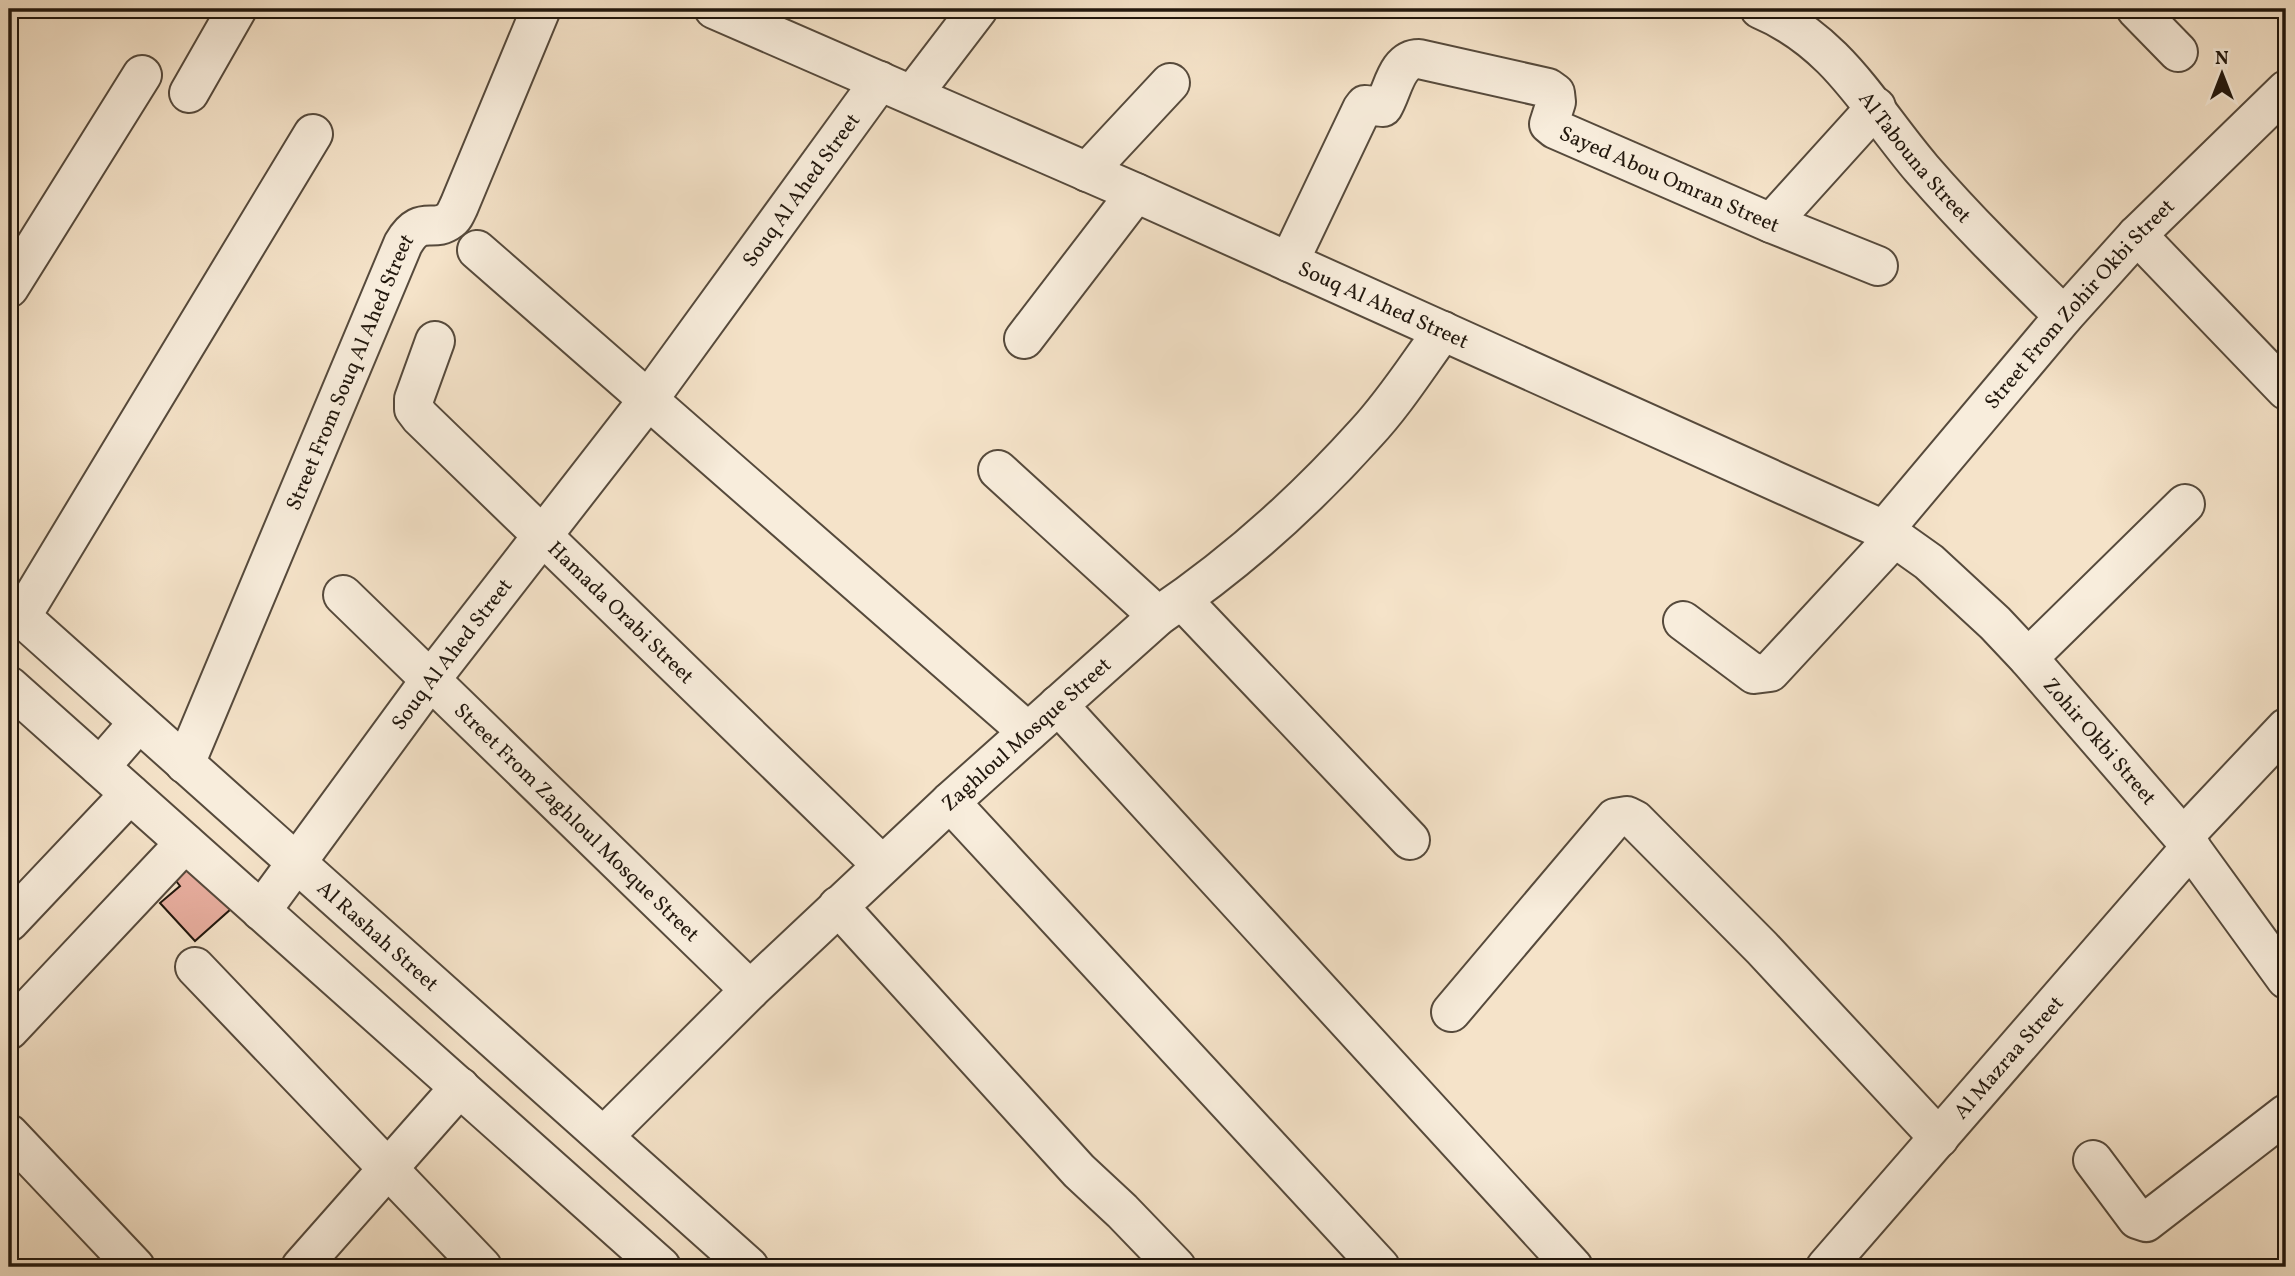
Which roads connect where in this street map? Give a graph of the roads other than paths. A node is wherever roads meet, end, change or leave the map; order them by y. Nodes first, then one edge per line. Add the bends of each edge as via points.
1 (237, 9) edge
2 (541, 9) edge
3 (714, 9) edge
4 (978, 9) edge
5 (2136, 9) edge
6 (1775, 11) edge
7 (764, 18) edge
8 (2178, 52) dead end
9 (142, 75) dead end
10 (1170, 83) dead end
11 (897, 87) junction
12 (2286, 90) edge
13 (189, 93) dead end
14 (1876, 107) junction
15 (313, 134) dead end
16 (1087, 172) junction
17 (1136, 193) junction
18 (1771, 223) junction
19 (2137, 235) junction
20 (477, 250) dead end
21 (1289, 262) junction
22 (1878, 266) dead end
23 (9, 288) edge
24 (2064, 316) junction
25 (1443, 331) junction
26 (1024, 339) dead end
27 (435, 341) dead end
28 (2286, 390) edge
29 (648, 400) junction
30 (998, 470) dead end
31 (2185, 504) dead end
32 (1889, 534) junction
33 (542, 536) junction
34 (343, 595) dead end
35 (1170, 608) junction
36 (15, 611) edge
37 (1683, 621) dead end
38 (2028, 658) junction
39 (431, 679) junction
40 (9, 686) edge
41 (1058, 705) junction
42 (139, 722) junction
43 (2286, 728) edge
44 (1028, 732) junction
45 (185, 764) junction
46 (100, 767) junction
47 (130, 794) junction
48 (950, 802) junction
49 (1410, 840) dead end
50 (2187, 842) junction
51 (185, 843) junction
52 (296, 861) junction
53 (882, 865) junction
54 (838, 906) junction
55 (261, 911) junction
56 (9, 922) edge
57 (195, 967) dead end
58 (2286, 979) edge
59 (750, 989) junction
60 (1451, 1012) dead end
61 (9, 1030) edge
62 (460, 1087) junction
63 (2286, 1114) edge
64 (9, 1134) edge
65 (604, 1136) junction
66 (1938, 1138) junction
67 (2093, 1160) dead end
68 (388, 1168) junction
69 (1839, 1263) edge
70 (306, 1265) edge
71 (135, 1267) edge
72 (482, 1267) edge
73 (661, 1267) edge
74 (749, 1267) edge
75 (1176, 1267) edge
76 (1380, 1267) edge
77 (1573, 1267) edge

1 - 13 street
2 - 45 street, Street From Souq Al Ahed Street via 451,220 422,225 410,232 403,244
3 - 7 street, Souq Al Ahed Street
4 - 11 street
5 - 8 street
6 - 14 street, Al Tabouna Street via 1847,72
7 - 11 street, Souq Al Ahed Street
9 - 23 street
10 - 16 street
11 - 16 street, Souq Al Ahed Street
11 - 29 street, Souq Al Ahed Street
12 - 19 street, Street From Zohir Okbi Street
14 - 18 street
14 - 24 street, Al Tabouna Street via 1920,167 1989,244
15 - 36 street
16 - 17 street, Souq Al Ahed Street
17 - 21 street, Souq Al Ahed Street
17 - 26 street
18 - 21 street, Sayed Abou Omran Street via 1555,129 1549,124 1555,93 1548,88 1410,59 1383,107 1365,105 1362,109
18 - 22 street, Sayed Abou Omran Street
19 - 24 street, Street From Zohir Okbi Street
19 - 28 street
20 - 29 street
21 - 25 street, Souq Al Ahed Street
24 - 32 street, Street From Zohir Okbi Street
25 - 32 street, Souq Al Ahed Street
25 - 35 street, Zaghloul Mosque Street via 1368,432 1290,512
27 - 33 street, Hamada Orabi Street via 414,409
29 - 33 street, Souq Al Ahed Street
29 - 44 street
30 - 35 street
31 - 38 street
32 - 37 street, Street From Zohir Okbi Street via 1770,672 1754,674
32 - 38 street, Zohir Okbi Street via 1929,562
33 - 39 street, Souq Al Ahed Street
33 - 53 street, Hamada Orabi Street
34 - 39 street, Street From Zaghloul Mosque Street
35 - 41 street, Zaghloul Mosque Street
35 - 49 street
36 - 42 street, Al Rashah Street
38 - 50 street, Zohir Okbi Street
39 - 52 street, Souq Al Ahed Street
39 - 59 street, Street From Zaghloul Mosque Street
40 - 46 street
41 - 44 street, Zaghloul Mosque Street
41 - 77 street
42 - 45 street, Al Rashah Street
42 - 46 street
43 - 50 street, Al Mazraa Street
44 - 48 street, Zaghloul Mosque Street
45 - 52 street, Al Rashah Street
46 - 47 street
47 - 51 street
47 - 56 street
48 - 53 street, Zaghloul Mosque Street
48 - 76 street
50 - 58 street, Zohir Okbi Street
50 - 66 street, Al Mazraa Street
51 - 55 street
51 - 61 street
52 - 55 street, Souq Al Ahed Street
52 - 65 street, Al Rashah Street
53 - 54 street, Zaghloul Mosque Street
54 - 59 street, Zaghloul Mosque Street
54 - 75 street via 1079,1171
55 - 62 street
57 - 68 street
59 - 65 street, Zaghloul Mosque Street
60 - 66 street via 1615,818 1627,816 1762,948
62 - 68 street
62 - 73 street
63 - 67 street via 2146,1222 2137,1219
64 - 71 street
65 - 74 street, Al Rashah Street
66 - 69 street, Al Mazraa Street
68 - 70 street
68 - 72 street

